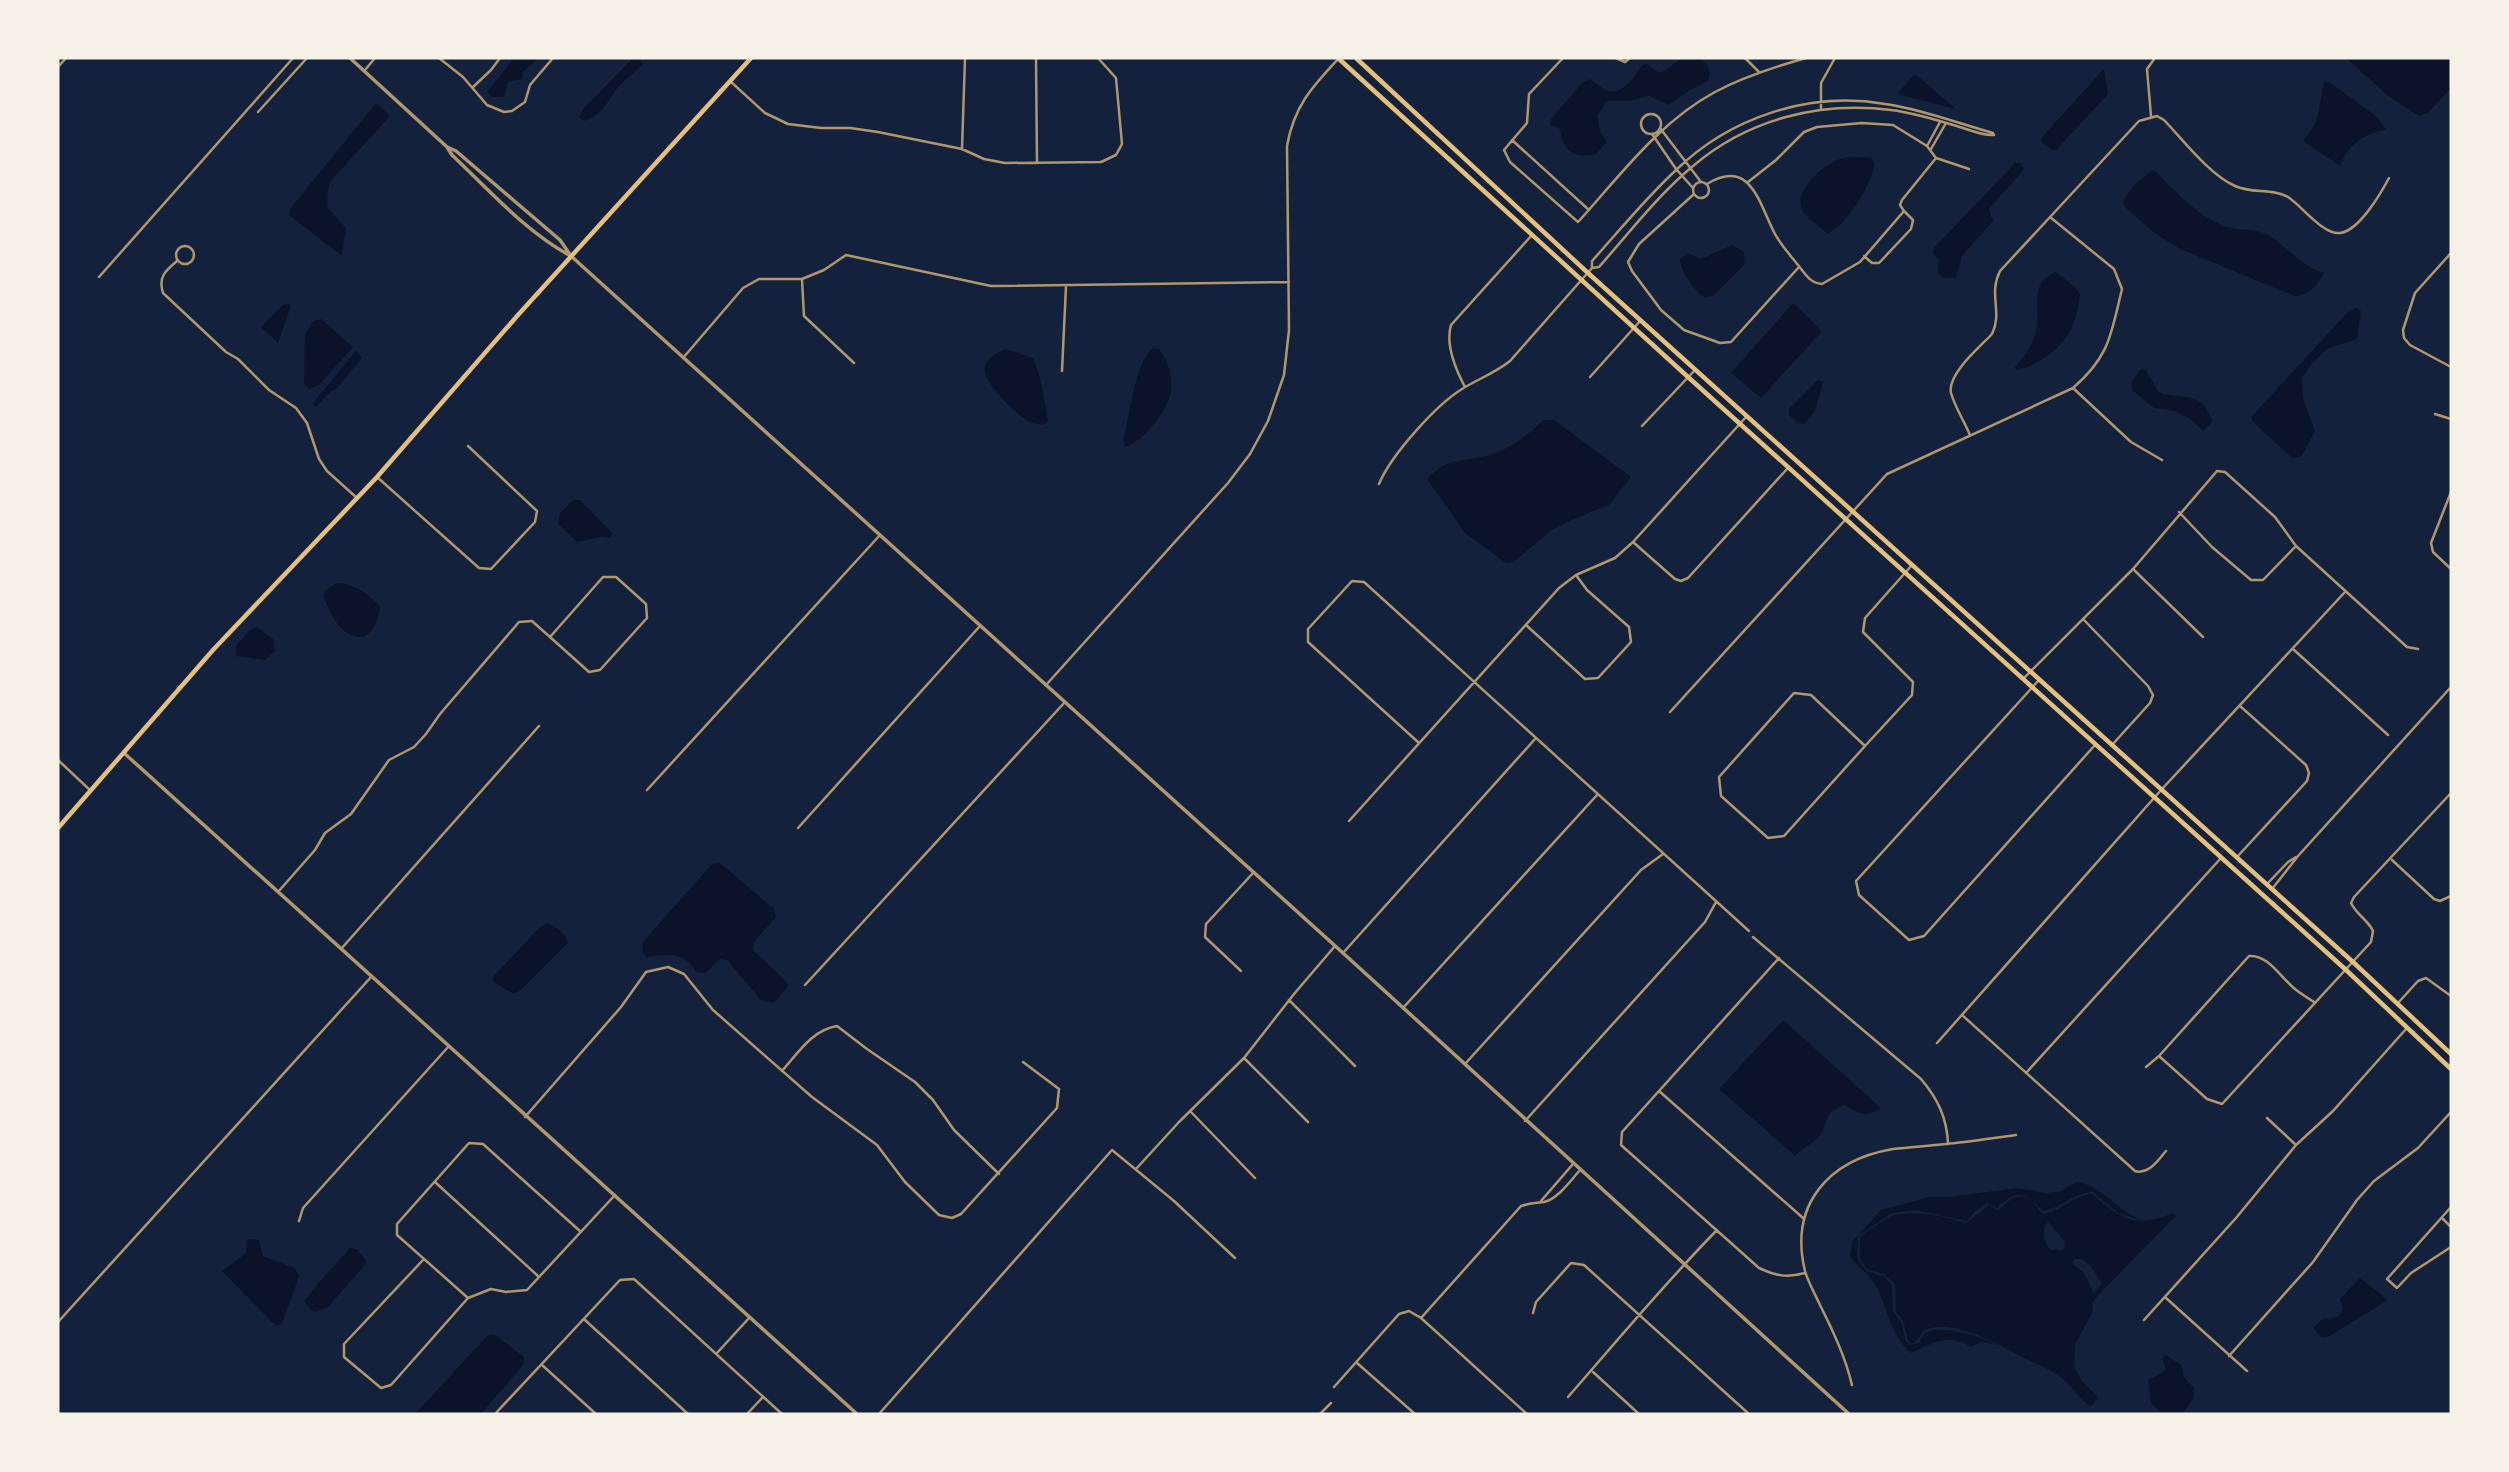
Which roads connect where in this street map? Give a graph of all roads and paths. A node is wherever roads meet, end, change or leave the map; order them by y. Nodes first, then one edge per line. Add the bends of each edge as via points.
1 (66, 58) edge
2 (293, 58) edge
3 (307, 58) edge
4 (351, 58) edge
5 (375, 58) edge
6 (439, 58) edge
7 (500, 58) edge
8 (553, 58) edge
9 (751, 58) edge
10 (965, 58) edge
11 (1035, 58) edge
12 (1098, 58) edge
13 (1339, 58) edge
14 (1356, 58) edge
15 (1563, 58) edge
16 (1616, 58) edge
17 (1630, 58) edge
18 (1745, 58) edge
19 (1806, 58) edge
20 (1835, 58) edge
21 (2155, 58) edge
22 (58, 67) edge
23 (365, 71) junction
24 (1759, 72) junction
25 (730, 81) junction
26 (473, 87) junction
27 (1820, 102) junction
28 (1821, 110) junction
29 (258, 113) dead end
30 (2151, 116) junction
31 (1940, 121) junction
32 (1946, 123) junction
33 (1661, 130) junction
34 (1652, 134) junction
35 (1655, 138) junction
36 (1512, 140) junction
37 (1927, 146) junction
38 (447, 147) junction
39 (962, 149) junction
40 (1931, 149) junction
41 (1936, 158) junction
42 (1684, 162) junction
43 (1037, 163) junction
44 (1676, 169) junction
45 (1690, 169) junction
46 (1969, 169) dead end
47 (1682, 176) junction
48 (2389, 178) dead end
49 (1701, 181) junction
50 (1748, 182) junction
51 (1707, 184) junction
52 (1693, 188) junction
53 (1694, 194) junction
54 (1589, 210) junction
55 (1903, 211) junction
56 (2050, 217) junction
57 (1532, 235) junction
58 (2451, 253) edge
59 (571, 256) junction
60 (1864, 256) junction
61 (177, 261) junction
62 (1799, 267) junction
63 (1590, 270) junction
64 (99, 277) dead end
65 (802, 279) junction
66 (1581, 280) junction
67 (1289, 282) junction
68 (1066, 286) junction
69 (1641, 320) junction
70 (1634, 328) junction
71 (683, 358) junction
72 (854, 363) dead end
73 (2451, 367) edge
74 (1695, 369) junction
75 (1062, 371) dead end
76 (1590, 377) dead end
77 (1688, 377) junction
78 (1465, 387) junction
79 (2073, 388) junction
80 (2435, 414) dead end
81 (1747, 415) junction
82 (2451, 419) edge
83 (1739, 424) junction
84 (1642, 426) dead end
85 (1970, 435) junction
86 (468, 446) dead end
87 (2162, 460) dead end
88 (1788, 468) junction
89 (377, 477) junction
90 (1379, 484) dead end
91 (2451, 492) edge
92 (357, 498) junction
93 (1852, 511) junction
94 (2179, 512) junction
95 (1845, 519) junction
96 (880, 535) junction
97 (1633, 542) junction
98 (2296, 546) junction
99 (1912, 565) junction
100 (2133, 569) junction
101 (2451, 569) edge
102 (1905, 573) junction
103 (1576, 575) junction
104 (2345, 592) junction
105 (2083, 619) junction
106 (1975, 622) junction
107 (1526, 625) junction
108 (981, 626) junction
109 (1968, 629) junction
110 (550, 637) junction
111 (2203, 637) dead end
112 (2293, 649) junction
113 (2418, 649) dead end
114 (2030, 672) junction
115 (2023, 680) junction
116 (2039, 680) junction
117 (1475, 683) junction
118 (1046, 685) junction
119 (2032, 687) junction
120 (2451, 687) edge
121 (1065, 702) junction
122 (2240, 706) junction
123 (1670, 712) dead end
124 (539, 726) dead end
125 (2388, 735) dead end
126 (1536, 739) junction
127 (1419, 743) junction
128 (2095, 745) junction
129 (2112, 745) junction
130 (1865, 746) junction
131 (124, 753) junction
132 (58, 760) edge
133 (2162, 789) junction
134 (647, 790) dead end
135 (91, 791) junction
136 (2451, 793) edge
137 (1597, 794) junction
138 (2155, 799) junction
139 (1349, 821) dead end
140 (58, 828) edge
141 (798, 828) dead end
142 (1663, 854) junction
143 (2298, 856) junction
144 (2237, 857) junction
145 (2221, 858) junction
146 (2390, 859) junction
147 (1254, 872) junction
148 (2267, 884) junction
149 (2272, 889) junction
150 (278, 892) junction
151 (2451, 896) edge
152 (1716, 901) junction
153 (1749, 931) dead end
154 (1753, 937) dead end
155 (1335, 946) junction
156 (341, 948) junction
157 (1343, 953) junction
158 (1779, 958) junction
159 (2353, 962) junction
160 (2345, 969) junction
161 (1241, 971) dead end
162 (372, 976) junction
163 (805, 985) dead end
164 (2451, 996) edge
165 (1289, 1000) junction
166 (2314, 1002) junction
167 (2398, 1003) junction
168 (1403, 1008) junction
169 (1962, 1014) junction
170 (2407, 1028) junction
171 (1937, 1043) dead end
172 (449, 1046) junction
173 (2451, 1054) edge
174 (2159, 1056) junction
175 (1244, 1058) junction
176 (1023, 1062) dead end
177 (1465, 1064) junction
178 (1355, 1066) dead end
179 (2146, 1067) dead end
180 (2451, 1069) edge
181 (782, 1070) junction
182 (2026, 1073) junction
183 (1660, 1091) junction
184 (1190, 1111) junction
185 (2451, 1112) edge
186 (525, 1117) junction
187 (2267, 1118) dead end
188 (1525, 1121) junction
189 (1308, 1122) dead end
190 (2016, 1135) dead end
191 (1948, 1144) junction
192 (2296, 1145) junction
193 (2166, 1151) dead end
194 (1573, 1164) junction
195 (1136, 1169) junction
196 (1580, 1170) junction
197 (999, 1174) junction
198 (1255, 1178) dead end
199 (435, 1182) junction
200 (615, 1195) junction
201 (1540, 1201) junction
202 (2451, 1207) edge
203 (1803, 1218) junction
204 (2442, 1218) junction
205 (299, 1221) dead end
206 (2451, 1227) edge
207 (1717, 1230) junction
208 (581, 1232) junction
209 (2451, 1247) edge
210 (1235, 1258) dead end
211 (423, 1260) junction
212 (1684, 1264) junction
213 (1805, 1273) junction
214 (539, 1276) junction
215 (2165, 1297) junction
216 (468, 1298) junction
217 (1533, 1313) dead end
218 (1640, 1316) junction
219 (750, 1317) junction
220 (1421, 1318) junction
221 (585, 1320) junction
222 (2144, 1320) dead end
223 (58, 1322) edge
224 (716, 1354) junction
225 (2229, 1356) junction
226 (1357, 1362) junction
227 (542, 1365) junction
228 (1591, 1371) junction
229 (2247, 1371) dead end
230 (1852, 1385) dead end
231 (1334, 1387) dead end
232 (763, 1397) junction
233 (1568, 1397) dead end
234 (1331, 1403) dead end
235 (499, 1410) junction
236 (495, 1414) edge
237 (503, 1414) edge
238 (596, 1414) edge
239 (688, 1414) edge
240 (747, 1414) edge
241 (782, 1414) edge
242 (858, 1414) edge
243 (879, 1414) edge
244 (1321, 1414) edge
245 (1415, 1414) edge
246 (1527, 1414) edge
247 (1639, 1414) edge
248 (1749, 1414) edge
249 (1849, 1414) edge

1 - 22 street
2 - 64 street
3 - 29 street
4 - 23 street
5 - 23 street
6 - 26 street
7 - 26 street
8 - 26 street via 530,85 525,102 513,111 497,111 487,105
9 - 25 main road
10 - 39 street
11 - 43 street
12 - 43 street via 1116,78 1122,144 1116,155 1101,162
13 - 57 main road
13 - 67 street via 1309,91 1290,128
14 - 63 main road
15 - 36 street via 1529,94 1527,123
16 - 17 street via 1625,62
18 - 24 street
19 - 24 street
20 - 27 street via 1821,83
21 - 30 street via 2147,69
23 - 38 street
24 - 33 street via 1712,93
25 - 39 street via 765,113 788,124 850,128
25 - 59 main road
27 - 28 street
27 - 32 street via 1896,106 1994,135
27 - 42 street via 1787,107 1747,122
28 - 31 street via 1880,109
28 - 45 street via 1786,116 1747,131
30 - 48 street via 2164,120 2224,180 2286,196 2336,234 2352,227 2378,199
30 - 56 street via 2139,121
31 - 32 street
31 - 37 street
32 - 40 street
33 - 34 street
33 - 34 street via 1661,119 1650,113 1644,116 1641,128
33 - 35 street
33 - 42 street
34 - 35 street
35 - 44 street
35 - 54 street
36 - 54 street
36 - 54 street via 1504,150 1510,162 1578,222
37 - 40 street
37 - 50 street via 1893,125 1817,127 1800,135
38 - 59 street via 524,221
38 - 59 street via 561,240
39 - 43 street via 1005,163
40 - 41 street
41 - 46 street
41 - 55 street via 1902,200
42 - 44 street
42 - 45 street
44 - 47 street
44 - 63 street via 1592,261
45 - 47 street
45 - 49 street
47 - 52 street
47 - 63 street via 1599,267
49 - 51 street
49 - 52 street
50 - 51 street via 1728,175
50 - 62 street via 1777,238
51 - 53 street via 1706,196
52 - 53 street
53 - 62 street via 1639,244 1628,262 1661,310 1684,330 1720,343 1731,342
55 - 60 street
55 - 60 street via 1913,220 1911,229 1879,263
56 - 79 street via 2114,269 2122,289 2107,347
56 - 85 street via 2000,271 1993,291 1996,327 1953,379 1950,390
57 - 66 main road
57 - 78 street via 1451,326 1456,370
58 - 73 street via 2415,293 2403,330 2410,345
59 - 71 street
59 - 89 main road
60 - 62 street via 1822,284 1813,282
61 - 61 street via 190,262 191,249 180,247
61 - 92 street via 162,274 163,293 269,390 296,408 327,471
63 - 66 street
63 - 69 main road
65 - 68 street via 846,255 991,286
65 - 71 street via 760,279 743,288
65 - 72 street via 804,316
66 - 70 main road
66 - 78 street via 1510,360
67 - 68 street
67 - 118 street via 1284,375 1250,454
68 - 75 street
69 - 70 street
69 - 74 main road
70 - 76 street
70 - 77 main road
71 - 96 street
74 - 77 street
74 - 81 main road
77 - 83 main road
77 - 84 street
78 - 90 street via 1442,404 1386,467
79 - 85 street
79 - 87 street via 2131,442
80 - 82 street
81 - 83 street
81 - 93 main road
83 - 88 main road
83 - 97 street
85 - 93 street via 1887,474
86 - 89 street via 537,511 535,522 491,569 479,568
88 - 95 main road
88 - 97 street via 1688,578 1675,579
89 - 92 main road
91 - 101 street via 2431,543 2433,552
92 - 131 main road via 251,608
93 - 95 street
93 - 99 main road
94 - 98 street via 2251,580 2263,580
94 - 98 street via 2217,471 2225,472 2275,517
94 - 100 street
95 - 102 main road
95 - 123 street
96 - 108 street
96 - 134 street
97 - 103 street via 1615,558
98 - 104 street
99 - 102 street
99 - 106 main road
100 - 105 street
100 - 111 street
102 - 109 main road
102 - 130 street via 1865,618 1863,632 1913,682 1912,695
103 - 107 street
103 - 107 street via 1629,627 1630,642 1598,678 1585,679
104 - 112 street
104 - 113 street via 2407,647
105 - 114 street
105 - 129 street via 2153,695
106 - 109 main road
106 - 114 main road
107 - 117 street
108 - 118 street
108 - 141 street
109 - 115 main road
110 - 110 street via 603,577 616,577 646,604 647,618 600,670 589,672
110 - 150 street via 532,621 519,622 426,734 414,747 389,760 351,814 325,833
112 - 122 street
112 - 125 street
114 - 115 street
114 - 116 main road
115 - 119 main road
116 - 119 street
116 - 129 main road
117 - 126 street
117 - 127 street
117 - 127 street via 1364,582 1352,581 1308,629 1308,642
118 - 121 street
119 - 128 main road
119 - 128 street via 1856,881 1859,895 1909,940 1924,936
120 - 143 street
121 - 147 street
121 - 163 street
122 - 133 street
122 - 144 street via 2309,773 2307,781
124 - 156 street
126 - 137 street
126 - 157 street
127 - 139 street
128 - 138 main road
129 - 133 main road
130 - 130 street via 1784,836 1768,838 1721,796 1719,777 1794,693 1811,695
131 - 135 main road
131 - 150 street
132 - 135 street
133 - 138 street
133 - 144 main road
135 - 140 main road
136 - 146 street
137 - 142 street
137 - 168 street
138 - 145 main road
138 - 169 street
142 - 152 street
142 - 177 street via 1641,870
143 - 148 street
143 - 149 street
144 - 148 main road
145 - 160 main road
145 - 182 street
146 - 151 street via 2434,900
146 - 159 street via 2351,903 2373,931 2371,942
147 - 155 street
147 - 161 street via 1206,924 1205,937
148 - 149 main road
149 - 159 main road
150 - 156 street
152 - 153 street
152 - 188 street via 1705,922
154 - 158 street
155 - 157 street
155 - 165 street
156 - 162 street
157 - 168 street
158 - 183 street
158 - 191 street via 1921,1079 1939,1104 1948,1126
159 - 160 street
159 - 167 main road
160 - 166 street
160 - 170 main road
162 - 172 street
162 - 223 street
164 - 167 street via 2427,978 2418,981
165 - 175 street
165 - 178 street
166 - 174 street via 2263,959 2249,956
166 - 174 street via 2222,1104 2207,1099
167 - 173 main road
168 - 177 street
169 - 171 street
169 - 182 street
170 - 180 main road
170 - 192 street
172 - 186 street
172 - 205 street via 303,1208
174 - 179 street
175 - 184 street
175 - 189 street
176 - 197 street via 1059,1089 1057,1108
177 - 188 street
181 - 186 street via 713,1010 684,974 668,967 646,972
181 - 197 street via 877,1145 905,1182 939,1214 952,1218 961,1214
181 - 197 street via 824,1028 837,1026 915,1082
182 - 193 street via 2135,1171 2149,1170
183 - 203 street
183 - 207 street via 1622,1132 1620,1145
184 - 195 street
184 - 198 street
185 - 225 street via 2418,1148 2357,1200 2313,1262
186 - 200 street
187 - 192 street
188 - 194 street
190 - 191 street
191 - 203 street via 1891,1150 1844,1166 1826,1180
192 - 215 street
194 - 196 street
194 - 201 street
195 - 210 street
195 - 243 street via 1112,1150
196 - 201 street via 1559,1193 1547,1202
196 - 212 street
199 - 208 street via 470,1143 483,1144
199 - 211 street via 397,1224 397,1235
199 - 214 street
200 - 208 street
200 - 219 street
201 - 220 street via 1521,1206
202 - 204 street
203 - 213 street via 1800,1237
204 - 206 street
204 - 209 street via 2387,1279 2397,1288
207 - 212 street
207 - 213 street via 1774,1276
208 - 214 street
211 - 216 street
211 - 216 street via 344,1344 344,1357 380,1388 391,1385
212 - 218 street
212 - 249 street
213 - 230 street via 1846,1360
214 - 216 street via 527,1290 491,1289
215 - 222 street
215 - 225 street
217 - 218 street via 1536,1302 1571,1263 1584,1265
218 - 228 street
218 - 248 street
219 - 224 street
219 - 242 street
220 - 226 street via 1409,1311 1399,1314
220 - 246 street
221 - 224 street via 621,1280 634,1279
221 - 227 street
221 - 239 street
224 - 232 street
225 - 229 street
226 - 231 street
226 - 245 street
227 - 235 street
227 - 238 street
228 - 233 street
228 - 247 street
232 - 240 street
232 - 241 street
234 - 244 street
235 - 236 street
235 - 237 street

